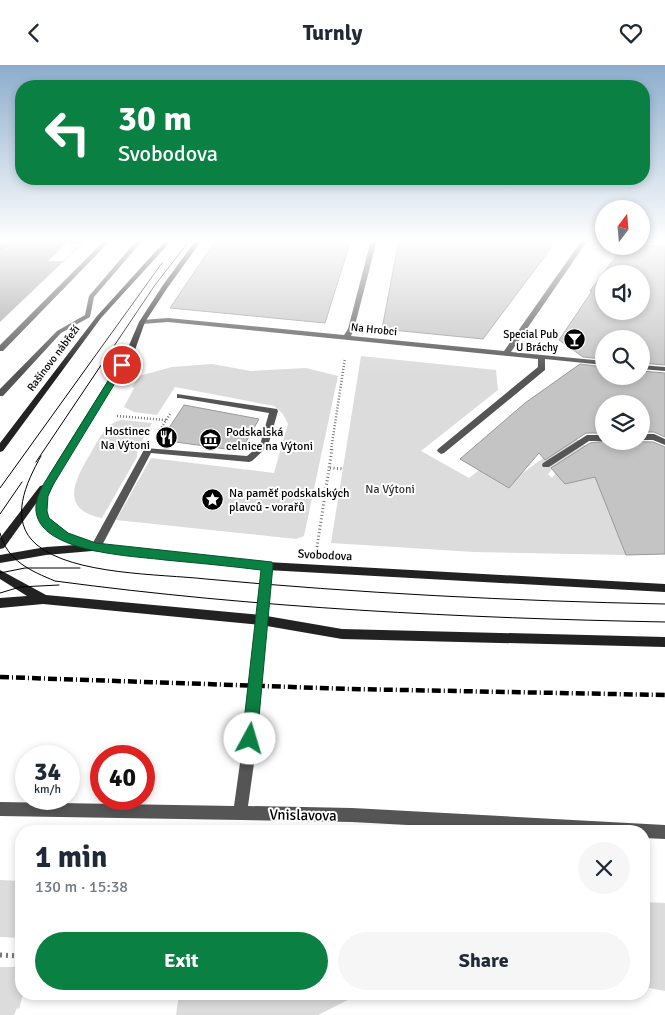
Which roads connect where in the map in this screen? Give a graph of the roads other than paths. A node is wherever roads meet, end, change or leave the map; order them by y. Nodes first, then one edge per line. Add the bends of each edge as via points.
1 (64, 284) edge
2 (102, 284) edge
3 (129, 284) edge
4 (166, 284) edge
5 (363, 284) edge
6 (554, 284) edge
7 (142, 322) junction
8 (347, 337) junction
9 (0, 349) edge
10 (506, 353) junction
11 (541, 357) junction
12 (595, 362) edge
13 (650, 368) edge
14 (665, 369) edge
15 (0, 394) edge
16 (180, 396) road end
17 (650, 437) edge
18 (595, 438) edge
19 (664, 446) edge
20 (0, 449) edge
21 (441, 451) dead end
22 (546, 465) dead end
23 (56, 472) junction
24 (0, 545) edge
25 (95, 548) junction
26 (0, 559) edge
27 (267, 565) junction
28 (0, 574) edge
29 (665, 588) edge
30 (43, 599) junction
31 (0, 603) edge
32 (261, 620) junction
33 (665, 642) edge
34 (0, 809) edge
35 (240, 814) junction
36 (536, 825) edge
37 (650, 831) edge
38 (665, 832) edge

1 - 9 street
2 - 15 street via 91,297 88,316 59,332
3 - 20 main road, Rašínovo nábřeží via 99,317
4 - 7 main road
5 - 8 street
6 - 10 street
7 - 8 street, Na Hrobci via 168,320
7 - 23 main road via 131,350
8 - 10 street, Na Hrobci
10 - 11 street, Na Hrobci
11 - 12 street, Na Hrobci
11 - 21 street via 542,368
13 - 14 street
16 - 25 street via 274,411 264,446 249,459 148,450
17 - 19 street
18 - 22 street via 587,438
23 - 24 main road
23 - 25 main road, Svobodova via 43,496 41,511 45,520 64,536
25 - 26 main road
25 - 27 main road, Svobodova
27 - 29 main road, Svobodova
27 - 32 street
28 - 30 main road
30 - 31 main road
30 - 32 main road
32 - 33 main road via 342,634
32 - 35 street
34 - 35 street, Vnislavova
35 - 36 street, Vnislavova via 352,815
37 - 38 street, Vnislavova

